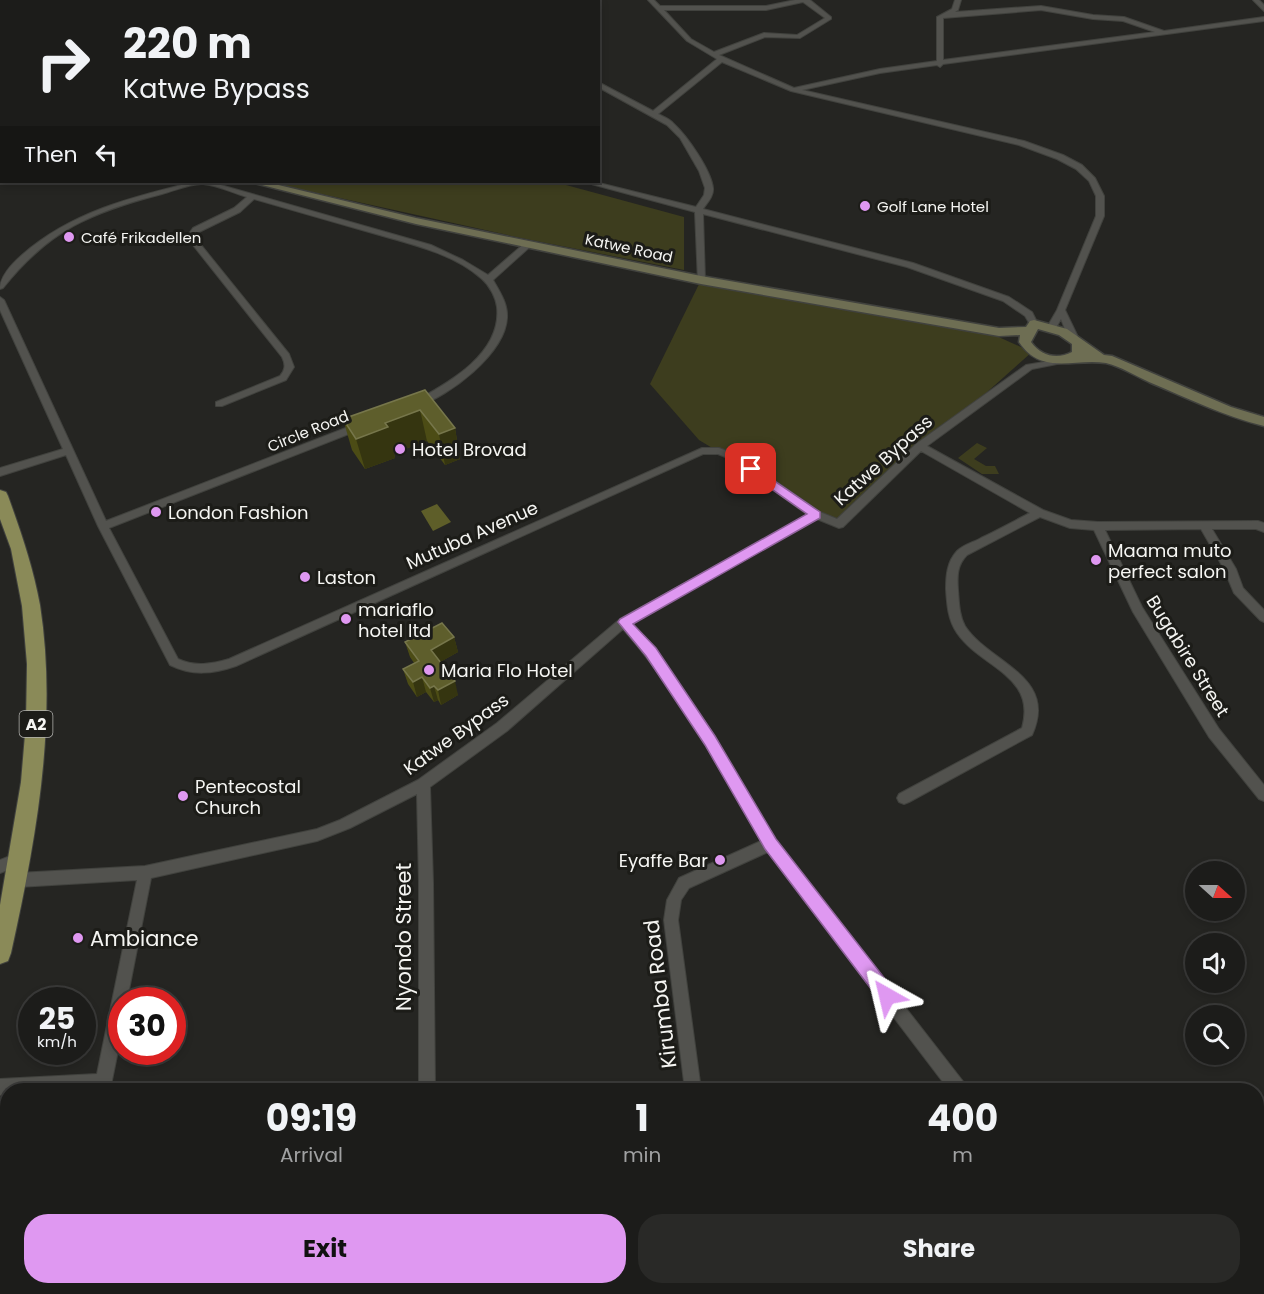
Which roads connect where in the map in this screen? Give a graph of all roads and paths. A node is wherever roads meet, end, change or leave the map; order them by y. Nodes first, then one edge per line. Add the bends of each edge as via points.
1 (651, 0) edge
2 (805, 0) edge
3 (958, 0) edge
4 (1256, 0) edge
5 (658, 8) junction
6 (1264, 9) edge
7 (945, 15) junction
8 (1264, 18) edge
9 (1163, 33) junction
10 (713, 55) junction
11 (721, 59) junction
12 (940, 65) junction
13 (600, 85) edge
14 (793, 90) junction
15 (655, 113) junction
16 (198, 183) edge
17 (206, 183) edge
18 (259, 183) edge
19 (592, 183) edge
20 (253, 196) junction
21 (699, 209) junction
22 (529, 244) junction
23 (488, 280) junction
24 (701, 280) junction
25 (0, 286) edge
26 (0, 300) edge
27 (1061, 310) junction
28 (1033, 328) junction
29 (1051, 329) junction
30 (999, 332) junction
31 (1074, 338) junction
32 (1030, 351) junction
33 (1065, 360) junction
34 (1102, 360) junction
35 (1029, 367) junction
36 (219, 404) dead end
37 (409, 406) edge
38 (1264, 422) edge
39 (367, 424) edge
40 (920, 446) junction
41 (68, 451) junction
42 (0, 472) edge
43 (0, 496) edge
44 (1039, 513) junction
45 (816, 515) junction
46 (1204, 525) junction
47 (103, 526) junction
48 (1098, 526) junction
49 (1264, 528) edge
50 (1264, 617) edge
51 (624, 622) junction
52 (423, 784) junction
53 (1264, 795) edge
54 (904, 798) dead end
55 (770, 844) junction
56 (21, 858) junction
57 (0, 867) edge
58 (145, 873) junction
59 (18, 880) junction
60 (0, 953) edge
61 (104, 1083) edge
62 (427, 1083) edge
63 (692, 1083) edge
64 (954, 1083) edge

1 - 5 street
2 - 5 street via 766,8
2 - 10 street via 829,18 798,37 764,35
3 - 7 street via 955,10
4 - 6 street
5 - 10 street via 689,40
7 - 9 street via 1041,8 1134,21
7 - 12 street via 940,17
8 - 9 street
9 - 12 street
10 - 11 street
11 - 14 street
11 - 15 street
12 - 14 street via 880,71
13 - 15 street
14 - 27 street via 1021,142 1079,167 1100,196 1100,216
15 - 21 street via 683,136 703,171 709,188
16 - 25 street via 73,220 40,244
17 - 20 street
18 - 22 street, Katwe Road
19 - 21 street
20 - 23 street via 428,247
20 - 36 street via 237,210 196,230 193,240 286,356 291,363 290,371 283,378
21 - 24 street
21 - 28 street via 957,280 1020,306 1029,314
22 - 23 street
22 - 24 street, Katwe Road
23 - 37 street via 504,314 497,338 460,380
24 - 30 street, Katwe Road
26 - 41 street
27 - 29 street
27 - 31 street
28 - 29 street, Katwe Road
28 - 30 street, Katwe Road
28 - 32 street via 1025,342
29 - 31 street, Katwe Road
30 - 32 street, Katwe Road
31 - 33 street via 1080,347 1078,354
31 - 34 street, Katwe Road
32 - 33 street, Katwe Road via 1044,358
32 - 35 street
33 - 34 street, Katwe Road
33 - 35 street, Katwe Bypass
34 - 38 street
35 - 40 street, Katwe Bypass
39 - 47 street, Circle Road
40 - 44 street
40 - 45 street, Katwe Bypass via 839,524
41 - 42 street
41 - 47 street
43 - 56 main road, A2 via 25,568 37,675 35,740
44 - 48 street via 1070,524
44 - 54 street via 963,552 951,570 954,612 964,634 1016,677 1032,703 1034,716 1027,730
45 - 47 street, Mutuba Avenue via 734,457 719,451 702,451 232,663 199,669 184,668 174,662
45 - 51 street, Katwe Bypass
46 - 48 street
46 - 49 street
46 - 50 street via 1238,590
48 - 53 street, Bugabire Street via 1137,609 1214,733
51 - 52 street, Katwe Bypass via 502,727
51 - 55 street via 651,652 710,741
52 - 58 street, Katwe Bypass via 318,835
52 - 62 street, Nyondo Street
55 - 63 street, Kirumba Road via 684,883 676,891 671,920
55 - 64 street
56 - 57 street
56 - 59 main road, A2
58 - 59 street, Katwe Bypass
58 - 61 street
59 - 60 main road, A2

